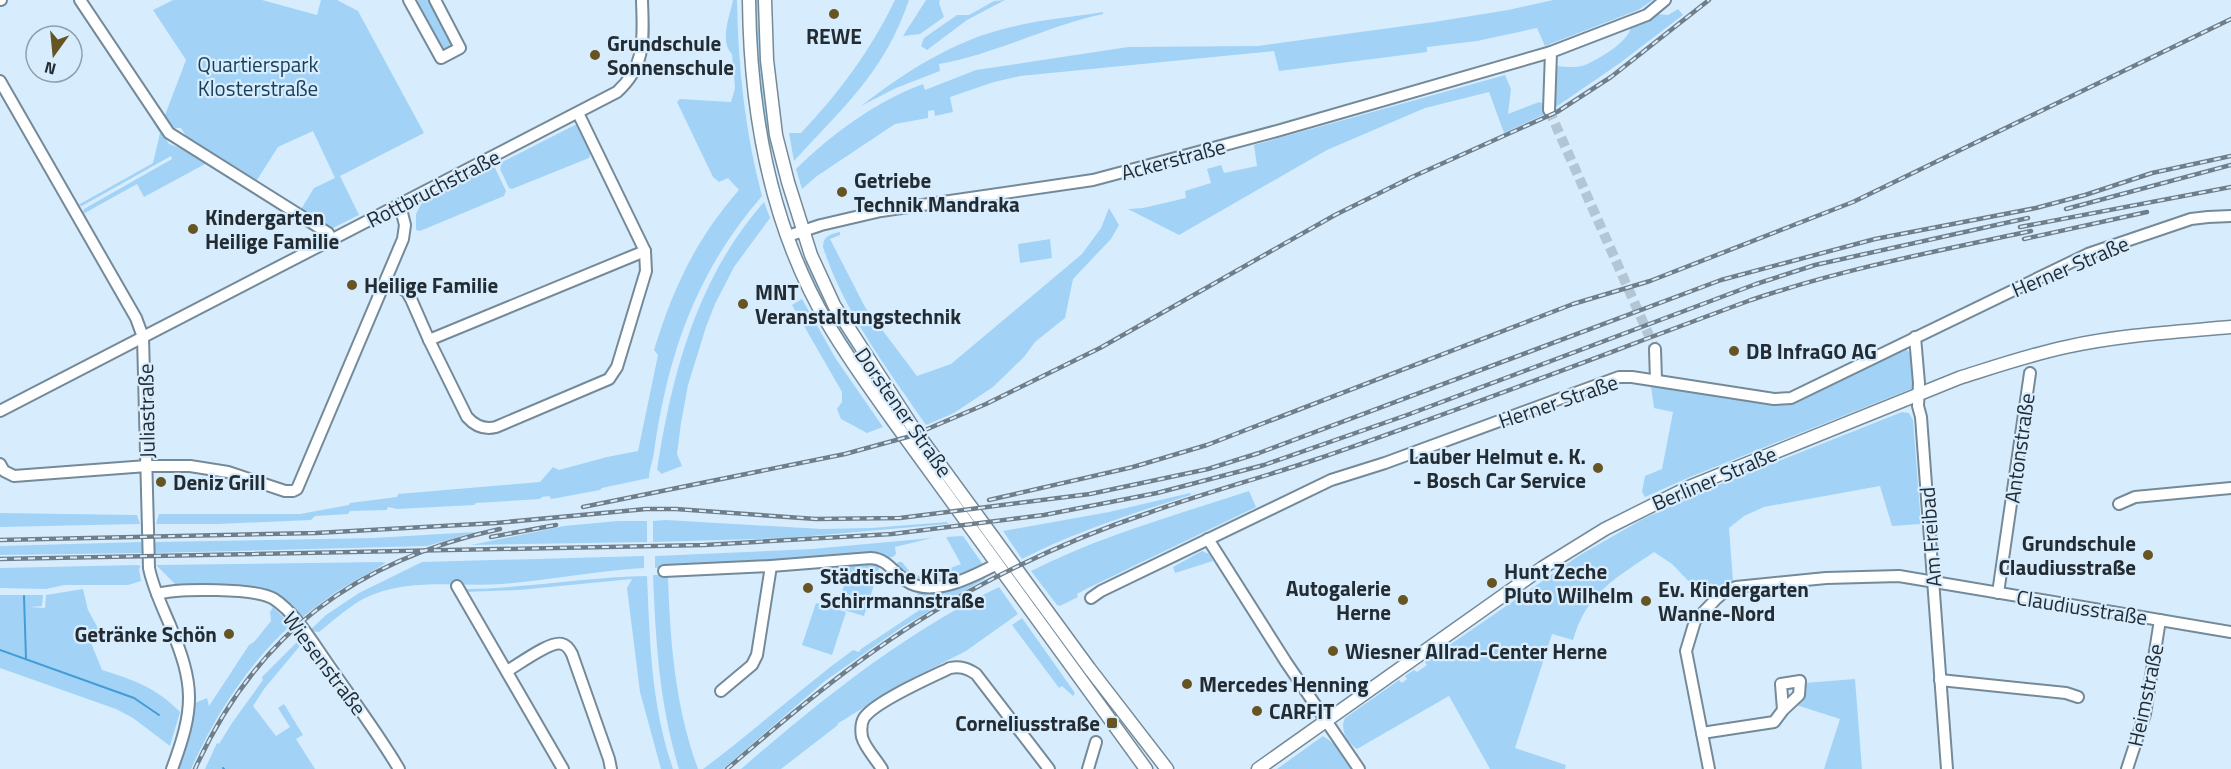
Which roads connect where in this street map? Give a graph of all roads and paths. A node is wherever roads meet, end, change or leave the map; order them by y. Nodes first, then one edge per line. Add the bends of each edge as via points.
1 (80, 0) edge
2 (409, 0) edge
3 (435, 0) edge
4 (642, 0) edge
5 (749, 0) edge
6 (765, 0) edge
7 (1665, 0) edge
8 (1551, 52) junction
9 (0, 81) edge
10 (1549, 110) tunnel mouth
11 (578, 113) junction
12 (400, 205) junction
13 (2231, 216) edge
14 (803, 230) junction
15 (788, 236) junction
16 (332, 240) junction
17 (645, 251) junction
18 (386, 282) junction
19 (2231, 327) edge
20 (143, 337) junction
21 (1915, 337) junction
22 (429, 340) junction
23 (1655, 349) tunnel mouth
24 (2030, 374) dead end
25 (1656, 380) junction
26 (1919, 393) junction
27 (0, 411) edge
28 (0, 464) edge
29 (147, 466) junction
30 (2231, 488) edge
31 (2119, 504) dead end
32 (1208, 539) junction
33 (996, 564) junction
34 (771, 566) junction
35 (664, 571) dead end
36 (1934, 583) junction
37 (457, 586) dead end
38 (1998, 593) junction
39 (157, 594) junction
40 (1091, 598) dead end
41 (2160, 620) junction
42 (2231, 632) edge
43 (507, 671) junction
44 (1940, 680) junction
45 (722, 691) dead end
46 (2078, 697) dead end
47 (1783, 710) dead end
48 (1326, 720) junction
49 (1702, 734) junction
50 (1096, 742) dead end
51 (172, 769) edge
52 (399, 769) edge
53 (563, 769) edge
54 (611, 769) edge
55 (882, 769) edge
56 (1049, 769) edge
57 (1088, 769) edge
58 (1146, 769) edge
59 (1167, 769) edge
60 (1257, 769) edge
61 (1359, 769) edge
62 (1709, 769) edge
63 (1947, 769) edge
64 (2127, 769) edge

1 - 16 street via 169,133 328,233
2 - 3 street via 441,58 460,48
4 - 11 street, Rottbruchstraße via 642,46 635,71 617,92
5 - 15 main road, Dorstener Straße via 756,116
6 - 14 main road, Dorstener Straße via 771,106
7 - 8 street, Ackerstraße via 1647,15
8 - 10 street
8 - 14 street, Ackerstraße via 1276,132 1093,180 881,212
9 - 20 street, Juliastraße via 136,318
11 - 12 street, Rottbruchstraße
11 - 17 street
12 - 16 street, Rottbruchstraße
12 - 18 street via 404,234
13 - 21 street, Herner Straße via 2191,219 2088,254
14 - 15 street, Ackerstraße
14 - 59 main road, Dorstener Straße via 834,305 885,387 1050,616
15 - 33 main road, Dorstener Straße via 823,314 857,370
16 - 20 street, Rottbruchstraße
17 - 22 street
17 - 22 street via 646,271 614,373 601,383 496,427 479,427 467,417
18 - 22 street via 407,292
18 - 29 street via 297,489 285,491 209,468
19 - 26 main road, Berliner Straße via 2066,347 1998,365
20 - 27 street, Rottbruchstraße
20 - 29 street, Juliastraße
21 - 25 street, Herner Straße via 1791,398 1774,399
21 - 26 street
23 - 25 street
24 - 38 street, Antonstraße
25 - 32 street, Herner Straße via 1619,377 1602,383 1331,480
26 - 36 street, Am Freibad
26 - 48 main road, Berliner Straße via 1689,487 1605,529 1542,568
28 - 29 street via 14,476
29 - 39 street, Juliastraße via 149,568
30 - 31 street via 2135,497
32 - 40 street, Herner Straße
32 - 48 street
33 - 34 street via 976,575 930,588 904,580 884,561 875,558
33 - 58 main road, Dorstener Straße
34 - 35 street
34 - 45 street via 757,655 752,665
36 - 38 street, Claudiusstraße
36 - 44 street, Am Freibad
36 - 49 street, Claudiusstraße via 1899,576 1826,578 1736,587 1724,592 1695,621 1686,651
37 - 43 street
38 - 41 street, Claudiusstraße
39 - 51 street, Juliastraße via 187,672 191,702
39 - 52 street, Wiesenstraße via 248,592 261,593 280,603 320,652
41 - 42 street, Claudiusstraße
41 - 64 street, Heimstraße via 2145,714
43 - 53 street
43 - 54 street via 550,645 566,645
44 - 46 street
44 - 63 street, Am Freibad
47 - 49 street via 1774,722
48 - 60 main road, Berliner Straße
48 - 61 street
49 - 62 street, Claudiusstraße
50 - 57 street
55 - 56 street via 862,736 864,718 895,696 956,667 976,674

